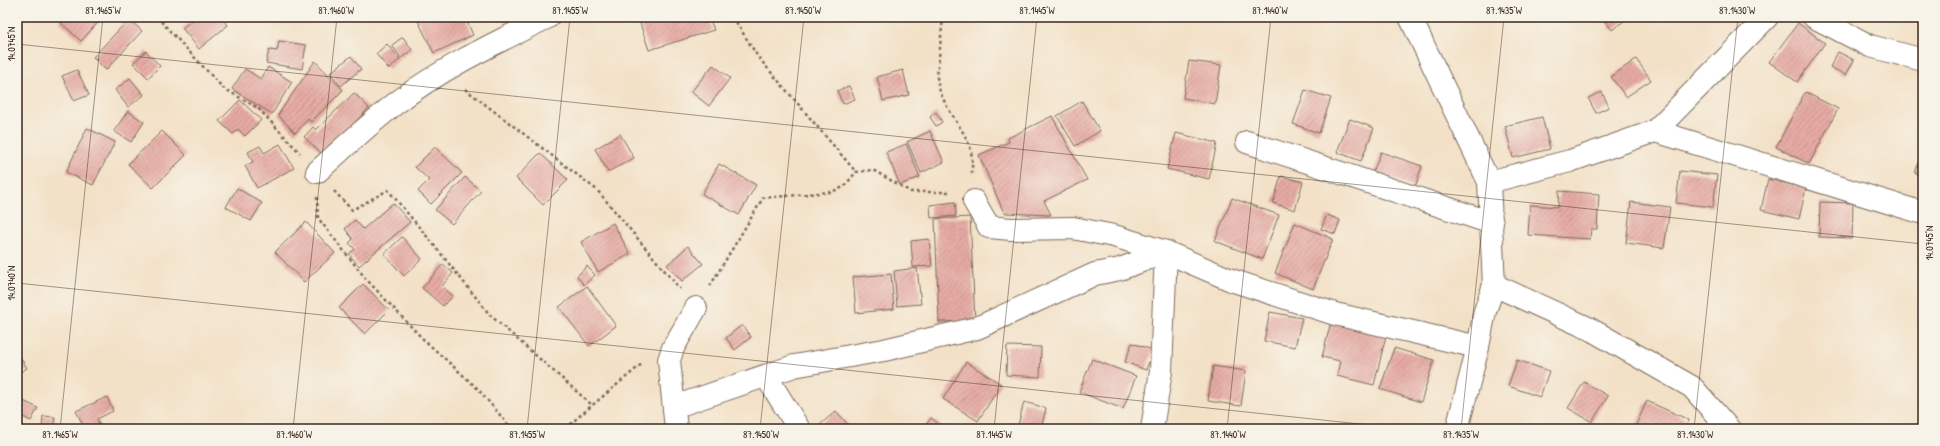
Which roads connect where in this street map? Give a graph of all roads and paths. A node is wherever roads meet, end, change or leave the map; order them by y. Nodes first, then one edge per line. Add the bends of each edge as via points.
1 (158, 17) edge
2 (548, 17) edge
3 (733, 17) edge
4 (943, 17) edge
5 (1410, 17) edge
6 (1767, 17) edge
7 (1814, 17) edge
8 (1923, 60) edge
9 (449, 70) junction
10 (1655, 131) junction
11 (1247, 142) dead end
12 (316, 172) junction
13 (856, 172) junction
14 (1489, 182) junction
15 (974, 201) junction
16 (1923, 212) edge
17 (1492, 223) junction
18 (1166, 252) junction
19 (1494, 285) junction
20 (696, 308) junction
21 (1478, 347) junction
22 (673, 348) junction
23 (766, 376) junction
24 (592, 405) junction
25 (674, 407) junction
26 (512, 429) edge
27 (566, 429) edge
28 (676, 429) edge
29 (799, 429) edge
30 (1152, 429) edge
31 (1457, 429) edge
32 (1729, 429) edge

1 - 12 path via 223,88 258,108
2 - 9 street
3 - 13 path via 758,57
4 - 15 path via 938,86 971,150
5 - 14 street
6 - 10 street
7 - 8 street via 1870,46
9 - 12 street via 396,104
9 - 20 path via 463,87 597,190
10 - 14 street via 1570,161
10 - 16 street
11 - 17 street
12 - 24 path via 352,210 388,190 490,315
12 - 26 path via 318,218 366,279 422,338 476,387
13 - 15 path via 874,170 911,192 969,192
13 - 20 path via 844,188 830,192 763,198
14 - 17 street
15 - 18 street via 989,227 1073,228 1114,236
17 - 19 street
18 - 21 street via 1231,280 1335,314
18 - 23 street via 1120,269 1095,274 977,328 884,350 794,366
18 - 30 street via 1160,371
19 - 21 street via 1485,311
19 - 32 street via 1590,329 1692,387
20 - 22 street
21 - 31 street
22 - 24 path via 655,353
22 - 25 street via 670,360
23 - 25 street
23 - 29 street
24 - 27 path
25 - 28 street

